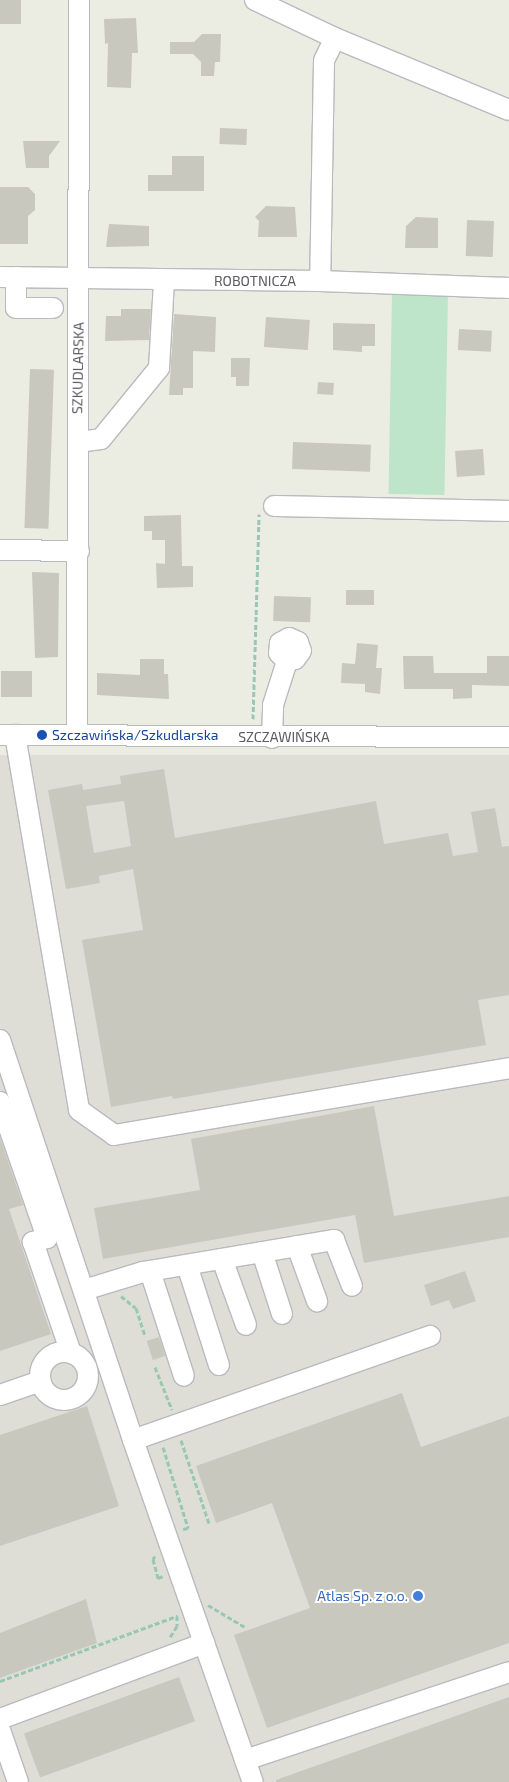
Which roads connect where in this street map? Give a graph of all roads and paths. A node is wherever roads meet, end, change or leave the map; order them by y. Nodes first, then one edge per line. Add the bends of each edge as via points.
1 (79, 0) edge
2 (255, 0) edge
3 (335, 38) junction
4 (509, 110) edge
5 (8, 277) edge
6 (80, 278) junction
7 (164, 281) junction
8 (320, 281) junction
9 (509, 288) edge
10 (53, 308) dead end
11 (78, 442) junction
12 (274, 506) joint
13 (509, 511) edge
14 (0, 550) edge
15 (79, 551) junction
16 (287, 661) dead end
17 (253, 719) dead end
18 (7, 735) edge
19 (77, 735) junction
20 (509, 737) edge
21 (272, 738) junction
22 (0, 1040) edge
23 (509, 1068) edge
24 (0, 1102) edge
25 (297, 1246) junction
26 (262, 1252) junction
27 (222, 1259) junction
28 (187, 1265) junction
29 (150, 1271) junction
30 (352, 1286) dead end
31 (84, 1290) junction
32 (317, 1301) dead end
33 (282, 1314) dead end
34 (246, 1325) dead end
35 (430, 1336) dead end
36 (71, 1353) junction
37 (219, 1365) dead end
38 (155, 1367) dead end
39 (184, 1376) dead end
40 (41, 1381) junction
41 (0, 1395) edge
42 (176, 1425) junction
43 (133, 1440) junction
44 (208, 1523) dead end
45 (197, 1645) junction
46 (509, 1672) edge
47 (0, 1681) edge
48 (0, 1719) edge
49 (0, 1730) edge
50 (245, 1760) junction
51 (18, 1782) edge
52 (253, 1782) edge

1 - 6 street, SZKUDLARSKA
2 - 3 street
3 - 4 street
3 - 8 street via 324,61
5 - 6 street, ROBOTNICZA
5 - 10 street via 16,308
6 - 7 street, ROBOTNICZA
6 - 11 street, SZKUDLARSKA
7 - 8 street, ROBOTNICZA
7 - 11 street via 158,368 101,439
8 - 9 street, ROBOTNICZA
11 - 15 street, SZKUDLARSKA
12 - 13 street
12 - 17 path via 256,515
14 - 15 street
15 - 19 street, SZKUDLARSKA
16 - 21 street via 273,705
18 - 19 street, SZCZAWIŃSKA
18 - 23 street via 78,1110 114,1135
19 - 21 street, SZCZAWIŃSKA
20 - 21 street, SZCZAWIŃSKA
22 - 31 street
24 - 36 street via 47,1238 33,1242
25 - 26 street
25 - 30 street via 334,1240
25 - 32 street
26 - 27 street
26 - 33 street
27 - 28 street
27 - 34 street
28 - 29 street
28 - 37 street
29 - 31 street
29 - 39 street
31 - 43 street
35 - 42 street
36 - 40 street via 63,1352 48,1358 43,1365
36 - 40 street via 87,1369 86,1384 78,1396 56,1398 44,1389
38 - 42 path
40 - 41 street
42 - 43 street
42 - 44 path
43 - 45 street
45 - 47 path via 177,1618
45 - 48 street
45 - 50 street
46 - 50 street
49 - 51 street
50 - 52 street

